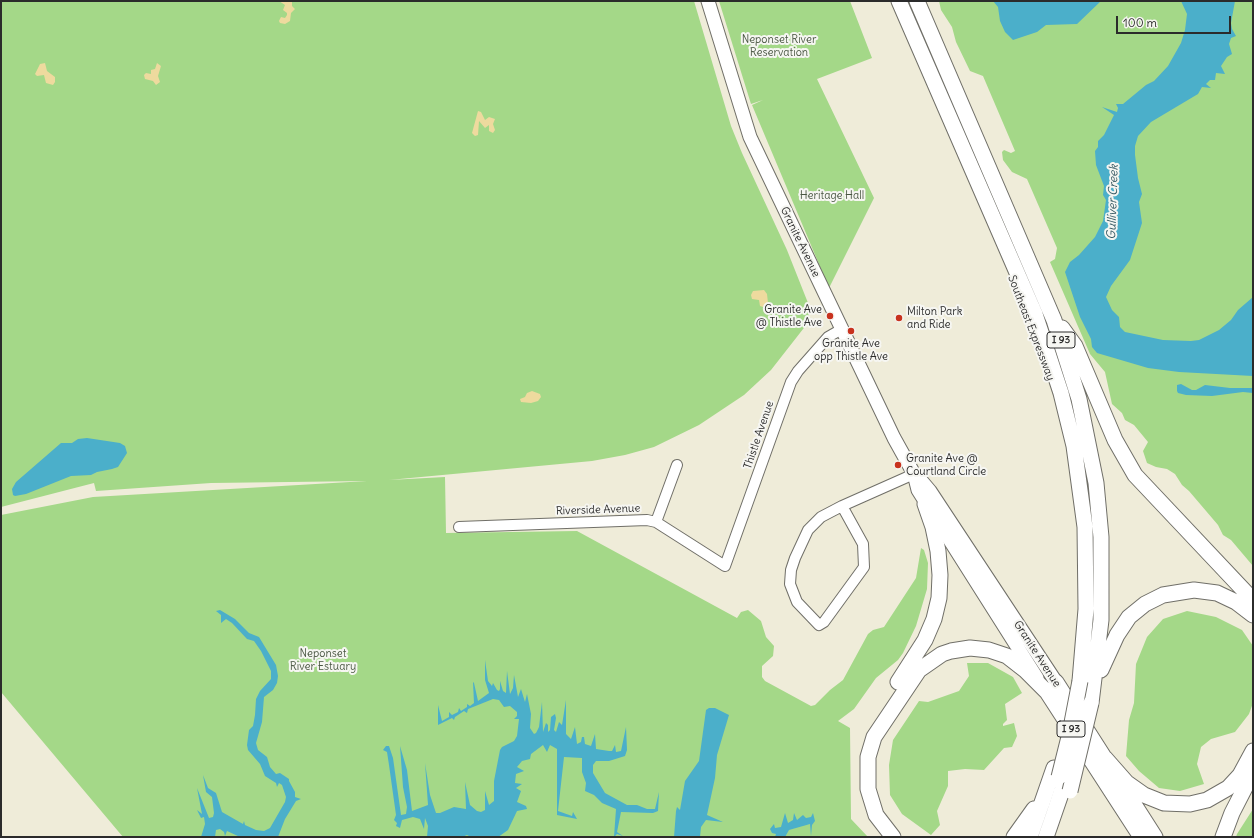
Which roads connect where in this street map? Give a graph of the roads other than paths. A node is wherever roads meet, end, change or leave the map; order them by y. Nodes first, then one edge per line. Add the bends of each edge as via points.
1 (708, 1) edge
2 (892, 1) edge
3 (899, 1) edge
4 (909, 1) edge
5 (917, 1) edge
6 (1047, 304) junction
7 (842, 329) junction
8 (677, 465) dead end
9 (914, 474) junction
10 (925, 504) junction
11 (842, 506) junction
12 (656, 522) junction
13 (459, 526) dead end
14 (725, 566) joint
15 (1253, 600) edge
16 (1253, 615) edge
17 (1077, 678) junction
18 (1094, 686) junction
19 (1051, 687) junction
20 (1088, 701) junction
21 (1253, 751) edge
22 (1105, 758) junction
23 (1253, 772) edge
24 (1062, 780) junction
25 (1046, 794) junction
26 (881, 837) edge
27 (893, 837) edge
28 (1014, 837) edge
29 (1030, 837) edge
30 (1037, 837) edge
31 (1046, 837) edge
32 (1053, 837) edge
33 (1141, 837) edge
34 (1156, 837) edge
35 (1223, 837) edge

1 - 7 main road, Granite Avenue via 750,137
2 - 17 highway, Southeast Expressway / I 93 via 1029,317 1057,401 1068,447 1079,527 1080,609
3 - 17 highway, I 93 via 1035,314 1061,393 1078,466 1086,540 1086,609
4 - 20 highway, I 93 via 1045,317 1072,401 1085,456 1094,537 1094,620
5 - 6 highway, Southeast Expressway / I 93
6 - 15 highway via 1075,346 1115,440 1135,475
6 - 18 highway, Southeast Expressway / I 93 via 1064,348 1079,399 1096,483 1101,537 1102,592
7 - 9 main road, Granite Avenue
7 - 14 street, Thistle Avenue via 828,337 791,382
8 - 12 street
9 - 10 main road, Granite Avenue
9 - 11 street
9 - 19 main road, Granite Avenue via 930,491
10 - 19 main road, Granite Avenue
10 - 26 highway via 933,527 939,562 940,586 936,608 925,640 867,730 858,762 857,783 862,804 870,824
11 - 11 street via 814,523 800,545 792,570 790,584 797,602 819,625 824,622 864,567 863,544
12 - 13 street, Riverside Avenue via 647,520
12 - 14 street, Riverside Avenue
16 - 18 highway via 1227,597 1206,591 1182,590 1159,597 1136,610 1122,625
17 - 24 highway, Southeast Expressway / I 93 via 1063,732
18 - 20 highway, Southeast Expressway / I 93
19 - 22 highway, Granite Avenue
19 - 27 highway via 1007,656 989,650 970,648 951,651 934,658 919,670 879,728 868,757 866,779 869,796 876,815
19 - 33 highway, Granite Avenue
20 - 24 highway, Southeast Expressway / I 93, bridge
21 - 22 highway via 1240,775 1228,788 1207,800 1190,804 1164,803 1144,795 1127,783
22 - 34 highway, Granite Avenue
23 - 35 highway
24 - 25 highway, Southeast Expressway / I 93
24 - 30 highway, I 93
24 - 31 highway, I 93
24 - 32 highway, Southeast Expressway / I 93
25 - 28 highway
25 - 29 highway, Southeast Expressway / I 93

